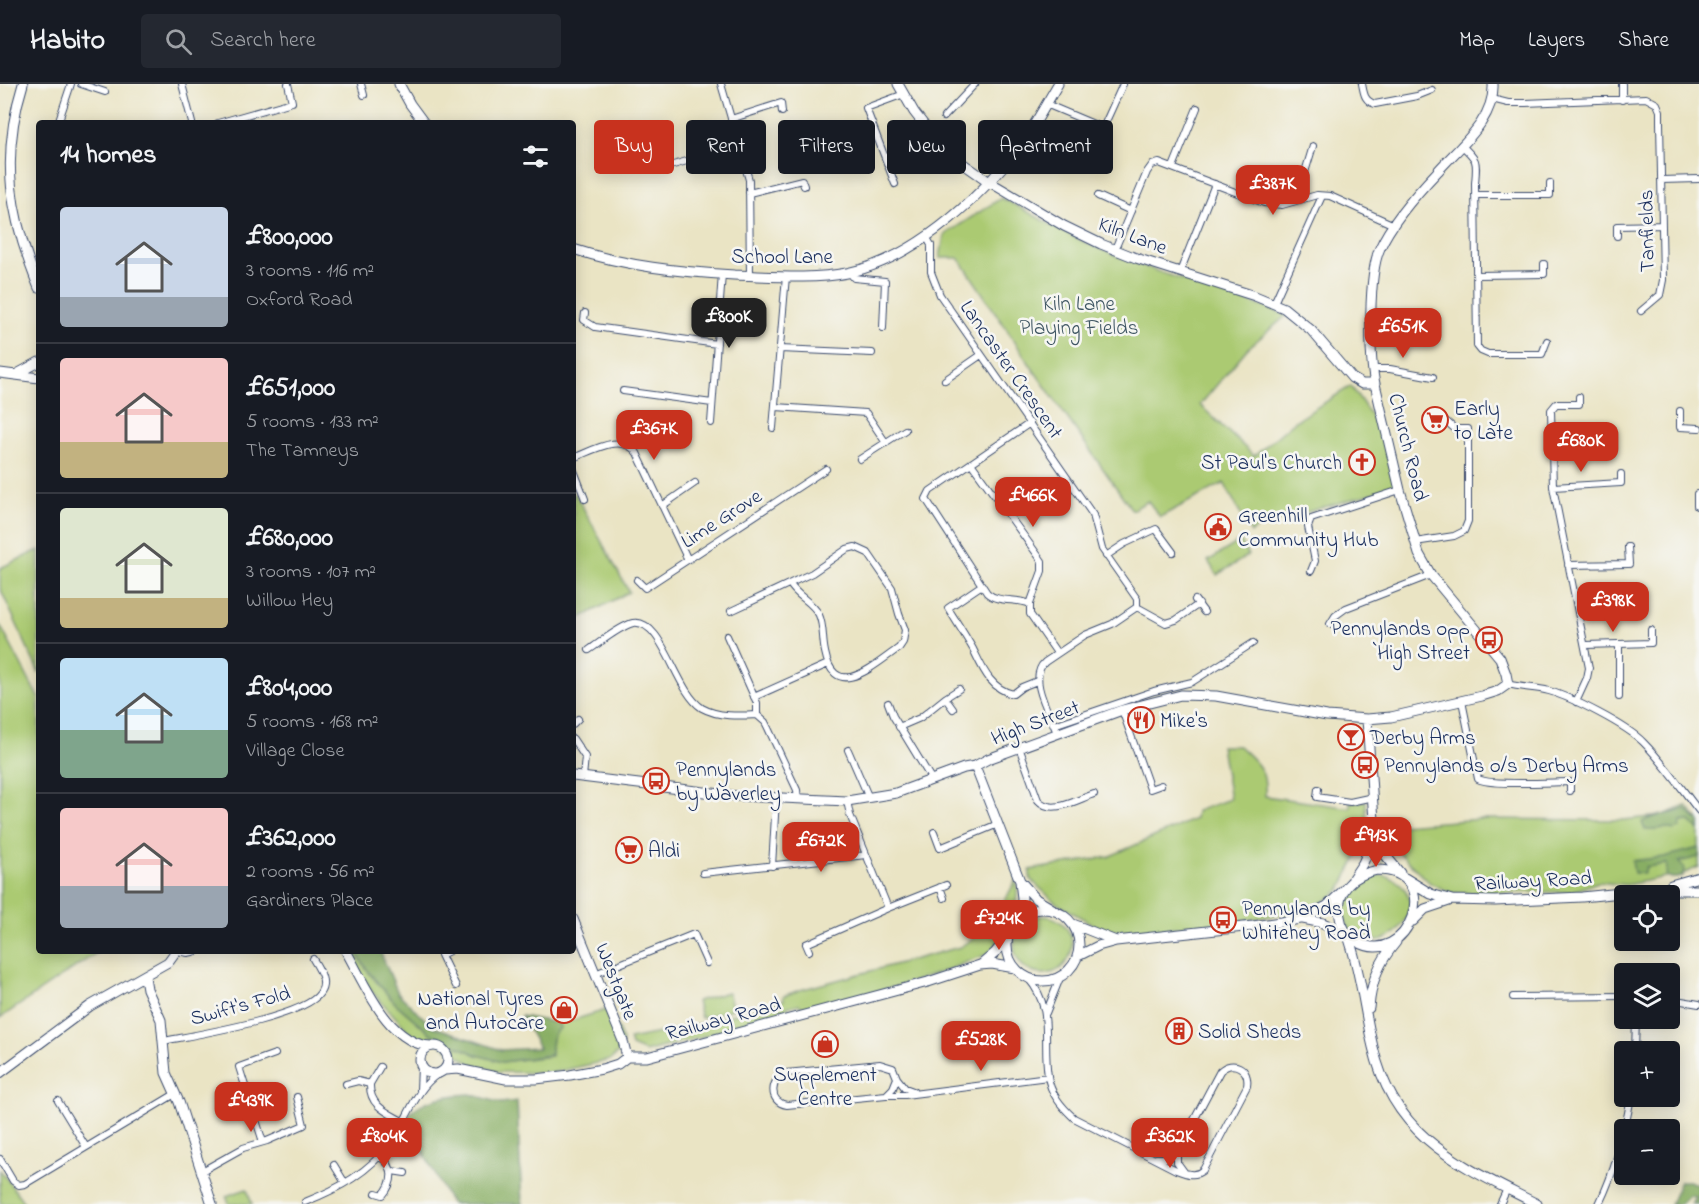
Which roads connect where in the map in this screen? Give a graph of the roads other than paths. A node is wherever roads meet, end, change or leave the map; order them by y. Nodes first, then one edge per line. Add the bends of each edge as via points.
1 (23, 84) edge
2 (72, 84) edge
3 (81, 84) edge
4 (182, 84) edge
5 (288, 84) edge
6 (361, 84) edge
7 (399, 84) edge
8 (720, 84) edge
9 (898, 84) edge
10 (975, 84) edge
11 (1058, 84) edge
12 (1122, 84) edge
13 (1362, 84) edge
14 (1493, 84) edge
15 (1622, 84) edge
16 (1432, 90) dead end
17 (105, 93) dead end
18 (904, 94) junction
19 (364, 95) dead end
20 (1492, 99) junction
21 (1622, 100) junction
22 (1046, 104) junction
23 (1197, 108) dead end
24 (782, 112) dead end
25 (944, 117) dead end
26 (731, 119) joint
27 (59, 120) edge
28 (191, 120) edge
29 (229, 120) edge
30 (422, 120) edge
31 (1313, 146) dead end
32 (1461, 146) junction
33 (1173, 167) junction
34 (747, 174) edge
35 (1699, 179) edge
36 (1661, 180) junction
37 (988, 181) junction
38 (1550, 183) dead end
39 (895, 184) dead end
40 (1215, 184) junction
41 (804, 186) dead end
42 (749, 193) junction
43 (1475, 195) junction
44 (1098, 196) dead end
45 (1322, 196) junction
46 (1303, 199) junction
47 (1131, 211) junction
48 (1394, 225) junction
49 (1662, 225) junction
50 (1617, 236) dead end
51 (927, 238) junction
52 (1115, 249) junction
53 (576, 250) edge
54 (1544, 264) dead end
55 (849, 272) junction
56 (1180, 272) junction
57 (722, 274) junction
58 (1476, 275) junction
59 (750, 276) junction
60 (786, 276) junction
61 (36, 280) edge
62 (1274, 303) junction
63 (1641, 311) dead end
64 (585, 313) dead end
65 (883, 328) dead end
66 (1547, 341) dead end
67 (717, 344) junction
68 (780, 349) junction
69 (872, 353) dead end
70 (981, 355) junction
71 (36, 364) edge
72 (1372, 369) junction
73 (0, 373) edge
74 (17, 374) junction
75 (36, 377) edge
76 (1433, 377) dead end
77 (945, 380) dead end
78 (1375, 384) junction
79 (623, 391) dead end
80 (1579, 397) dead end
81 (712, 403) junction
82 (776, 407) junction
83 (1680, 411) dead end
84 (1447, 422) dead end
85 (711, 423) dead end
86 (1029, 423) junction
87 (773, 428) dead end
88 (1699, 428) edge
89 (905, 430) dead end
90 (886, 443) junction
91 (576, 457) edge
92 (860, 459) dead end
93 (971, 463) junction
94 (826, 469) dead end
95 (1621, 474) dead end
96 (576, 476) edge
97 (695, 483) dead end
98 (1553, 487) junction
99 (1400, 490) junction
100 (1697, 494) dead end
101 (585, 499) dead end
102 (662, 506) junction
103 (1699, 506) edge
104 (1415, 542) junction
105 (1628, 547) dead end
106 (1173, 552) dead end
107 (1106, 556) junction
108 (688, 560) junction
109 (1568, 565) junction
110 (1311, 571) dead end
111 (1431, 575) junction
112 (637, 580) dead end
113 (790, 584) junction
114 (982, 585) junction
115 (1030, 604) junction
116 (1137, 607) junction
117 (948, 608) junction
118 (731, 611) dead end
119 (1204, 612) dead end
120 (940, 613) dead end
121 (1340, 626) dead end
122 (1651, 630) dead end
123 (727, 636) dead end
124 (1253, 643) dead end
125 (1619, 644) junction
126 (1586, 645) junction
127 (589, 650) dead end
128 (1057, 653) junction
129 (828, 664) junction
130 (1037, 681) junction
131 (1508, 684) junction
132 (958, 689) dead end
133 (754, 697) junction
134 (1619, 697) dead end
135 (945, 698) junction
136 (1462, 701) junction
137 (1576, 702) junction
138 (888, 703) dead end
139 (953, 709) dead end
140 (1122, 710) junction
141 (757, 716) junction
142 (1367, 719) junction
143 (899, 727) junction
144 (1055, 729) junction
145 (576, 744) edge
146 (1019, 747) junction
147 (848, 750) dead end
148 (975, 766) junction
149 (578, 776) edge
150 (932, 780) junction
151 (1161, 785) dead end
152 (1318, 789) dead end
153 (1570, 791) dead end
154 (1094, 794) dead end
155 (1373, 796) junction
156 (776, 799) junction
157 (870, 799) junction
158 (798, 800) junction
159 (847, 801) junction
160 (1699, 811) edge
161 (998, 824) junction
162 (934, 832) dead end
163 (1375, 834) junction
164 (866, 855) junction
165 (772, 866) junction
166 (703, 873) dead end
167 (1018, 876) junction
168 (1404, 877) junction
169 (1699, 877) edge
170 (1670, 885) edge
171 (1346, 888) junction
172 (1680, 890) edge
173 (1699, 890) edge
174 (1614, 893) edge
175 (944, 898) dead end
176 (1452, 900) junction
177 (888, 908) junction
178 (1057, 912) junction
179 (1020, 918) junction
180 (1301, 919) junction
181 (1073, 924) junction
182 (1410, 924) junction
183 (576, 926) edge
184 (1347, 935) junction
185 (1008, 936) junction
186 (1400, 937) junction
187 (1116, 941) junction
188 (809, 951) dead end
189 (174, 954) edge
190 (348, 954) edge
191 (443, 954) edge
192 (1078, 956) junction
193 (313, 959) dead end
194 (707, 963) dead end
195 (980, 965) junction
196 (1015, 968) junction
197 (595, 974) junction
198 (145, 976) junction
199 (1028, 978) junction
200 (1060, 978) junction
201 (456, 986) dead end
202 (1614, 996) edge
203 (1513, 998) dead end
204 (1680, 1001) edge
205 (1699, 1004) edge
206 (1046, 1015) junction
207 (1368, 1020) junction
208 (405, 1038) junction
209 (164, 1041) junction
210 (432, 1046) junction
211 (275, 1054) dead end
212 (447, 1054) junction
213 (627, 1057) junction
214 (421, 1064) junction
215 (380, 1067) dead end
216 (442, 1072) junction
217 (474, 1072) junction
218 (0, 1074) edge
219 (1048, 1077) junction
220 (897, 1078) junction
221 (346, 1084) dead end
222 (370, 1084) junction
223 (420, 1091) junction
224 (917, 1092) junction
225 (175, 1094) junction
226 (886, 1095) junction
227 (297, 1097) dead end
228 (68, 1102) dead end
229 (1628, 1107) edge
230 (404, 1122) junction
231 (263, 1142) junction
232 (87, 1147) junction
233 (1177, 1152) junction
234 (380, 1156) junction
235 (1155, 1158) junction
236 (0, 1159) edge
237 (334, 1165) dead end
238 (202, 1171) junction
239 (392, 1171) junction
240 (405, 1173) dead end
241 (1185, 1173) junction
242 (345, 1183) junction
243 (1507, 1189) junction
244 (382, 1197) dead end
245 (314, 1201) edge
246 (305, 1202) dead end
247 (212, 1204) edge
248 (1500, 1204) edge
249 (1537, 1204) edge
250 (1599, 1204) edge

1 - 61 street via 9,126 6,175 12,215
2 - 27 street
3 - 17 street
4 - 28 street
5 - 29 street via 292,102
6 - 19 street
7 - 30 street
8 - 26 street
9 - 18 street, Kiln Lane
10 - 25 street
11 - 22 street, School Lane
12 - 22 street via 1103,128
13 - 16 street via 1367,100 1375,104
14 - 20 street, Church Road
15 - 21 street
18 - 37 street, Kiln Lane via 938,143
18 - 39 street via 866,108
20 - 21 street via 1509,103
20 - 32 street, Church Road via 1483,119
21 - 36 street via 1650,99 1659,107
22 - 37 street, School Lane via 1030,131
23 - 33 street
24 - 26 street via 780,103
31 - 46 street via 1302,182
32 - 43 street via 1477,164
32 - 48 street, Church Road
33 - 40 street
33 - 47 street via 1159,163 1149,168
34 - 42 street
35 - 36 street, Tanfields
36 - 49 street, Tanfields
37 - 51 street, School Lane
37 - 52 street, Kiln Lane via 1064,226
38 - 43 street via 1550,195
40 - 46 street via 1264,203 1282,205
40 - 56 street
41 - 42 street via 802,180
42 - 59 street
43 - 58 street
44 - 47 street
45 - 46 street
45 - 48 street
45 - 62 street
47 - 52 street
48 - 72 street, Church Road via 1381,244 1376,263
49 - 50 street via 1617,226
49 - 63 street, Tanfields via 1660,295
51 - 55 street, School Lane
51 - 70 street, Lancaster Crescent via 936,287
52 - 56 street, Kiln Lane
53 - 57 street, School Lane via 624,263
54 - 58 street via 1545,274
55 - 60 street, School Lane
55 - 65 street via 854,278 885,281
56 - 62 street, Kiln Lane
57 - 59 street, School Lane
57 - 67 street
58 - 66 street via 1476,341 1481,351 1492,355 1542,354
59 - 60 street, School Lane
60 - 68 street
62 - 78 street, Kiln Lane via 1303,321 1352,378 1362,384
64 - 67 street via 584,320 595,327
67 - 81 street
68 - 69 street
68 - 82 street
70 - 77 street
70 - 86 street, Lancaster Crescent
71 - 74 street
72 - 76 street
72 - 78 street, Church Road
73 - 74 street
74 - 75 street
78 - 99 street, Church Road
79 - 81 street
80 - 98 street via 1579,404 1556,404 1551,410
81 - 85 street
82 - 87 street
82 - 90 street via 866,413
83 - 88 street via 1680,427
84 - 104 street via 1455,429 1468,429 1468,521 1464,531 1454,536
86 - 93 street
86 - 107 street, Lancaster Crescent via 1095,518
89 - 90 street
90 - 92 street
91 - 102 street via 614,443 629,444
93 - 114 street via 930,491 926,500
93 - 115 street via 1042,561
94 - 108 street, Lime Grove
95 - 98 street via 1621,483
96 - 101 street
97 - 102 street
98 - 109 street
99 - 104 street, Church Road
99 - 110 street via 1311,519 1308,527 1315,561
100 - 103 street
102 - 108 street
104 - 111 street, Church Road
105 - 109 street via 1629,564
106 - 107 street via 1156,530
107 - 116 street, Lancaster Crescent via 1137,598
108 - 112 street, Lime Grove via 645,588
109 - 126 street
111 - 121 street via 1346,608 1332,622
111 - 131 street, Church Road via 1500,658
113 - 118 street
113 - 129 street via 820,616
113 - 129 street via 855,547 868,553 892,588 905,630 899,648 849,678 832,672
114 - 115 street via 992,597
114 - 117 street
115 - 128 street via 1030,614
116 - 119 street via 1166,622 1176,620 1197,602
116 - 128 street
117 - 120 street
117 - 130 street via 983,671 1004,691 1013,694
122 - 125 street via 1651,643
123 - 133 street
124 - 144 street via 1191,683 1154,691
125 - 126 street
125 - 134 street
126 - 137 street via 1589,668
127 - 141 street via 626,626 648,625 696,703 724,715
128 - 130 street via 1039,667
129 - 133 street
130 - 144 street
131 - 136 street, High Street via 1498,692
131 - 137 street via 1547,690
132 - 135 street
133 - 141 street
135 - 139 street
135 - 143 street via 920,718
136 - 142 street, High Street
136 - 153 street via 1478,779 1570,782
137 - 160 street via 1642,741
138 - 143 street
140 - 142 street, High Street via 1167,697 1202,694 1327,716
140 - 144 street, High Street
140 - 151 street via 1150,789
141 - 158 street via 768,728
142 - 155 street
143 - 150 street
144 - 146 street, High Street
145 - 149 street via 585,757
146 - 148 street, High Street
146 - 154 street via 1043,806 1057,807
147 - 157 street
148 - 150 street, High Street
148 - 161 street
149 - 156 street, High Street
150 - 157 street, High Street
152 - 155 street via 1317,797 1350,802
155 - 163 street
156 - 158 street, High Street
156 - 165 street
157 - 159 street, High Street
158 - 159 street, High Street
159 - 164 street
161 - 162 street via 940,848
161 - 167 street
163 - 168 street via 1386,857
163 - 171 street
164 - 165 street
164 - 177 street
165 - 166 street
167 - 178 street via 1036,899
167 - 179 street
168 - 171 street via 1377,870 1360,875
168 - 176 street, Railway Road via 1431,894
168 - 182 street via 1414,895
169 - 170 street, Railway Road
171 - 180 street via 1320,910
171 - 184 street via 1339,911
172 - 173 street, Railway Road
174 - 176 street, Railway Road
175 - 177 street via 943,886
176 - 182 street, Railway Road via 1425,909
177 - 188 street via 806,944
178 - 179 street via 1038,909
178 - 181 street
179 - 185 street
180 - 184 street via 1323,923
180 - 187 street
181 - 187 street
181 - 192 street via 1080,945
182 - 186 street
183 - 197 street, Westgate
184 - 186 street via 1362,945 1377,946
184 - 207 street
185 - 195 street, Railway Road
185 - 196 street via 1007,947
186 - 207 street via 1376,973
187 - 192 street
189 - 198 street
190 - 208 street via 375,1003
191 - 201 street
192 - 200 street
193 - 209 street, Swift's Fold via 323,983 321,992 309,1002 255,1023
194 - 197 street via 694,934
195 - 196 street, Railway Road
195 - 213 street, Railway Road via 656,1055
196 - 199 street
197 - 213 street, Westgate
198 - 209 street via 161,1020
198 - 218 street via 90,1006
199 - 200 street
199 - 206 street via 1038,991
200 - 206 street
202 - 203 street
204 - 205 street
206 - 219 street
207 - 243 street via 1379,1069 1413,1128 1453,1161
208 - 210 street
208 - 214 street
209 - 225 street via 165,1066
210 - 212 street
210 - 214 street via 424,1050
211 - 231 street via 239,1067
212 - 216 street via 448,1063
212 - 217 street, Railway Road
213 - 217 street, Railway Road via 602,1069 553,1078 506,1079
214 - 216 street via 427,1073
214 - 223 street
215 - 222 street
216 - 217 street, Railway Road
216 - 223 street
219 - 224 street
219 - 235 street via 1062,1107 1074,1118
220 - 224 street via 905,1088
220 - 226 street
220 - 226 street via 893,1068 880,1064 786,1073 776,1079 773,1090 777,1101 787,1105
221 - 222 street
222 - 230 street via 375,1104
223 - 230 street
224 - 226 street
225 - 232 street
225 - 238 street
227 - 231 street via 304,1125
228 - 232 street via 60,1103
229 - 250 street via 1613,1171
230 - 234 street
231 - 238 street
232 - 236 street via 19,1185
233 - 235 street via 1167,1158
233 - 241 street via 1177,1162
233 - 241 street via 1220,1071 1229,1065 1241,1067 1247,1077 1246,1086 1206,1166 1200,1173
234 - 239 street
234 - 242 street
235 - 241 street
237 - 242 street
238 - 247 street
239 - 240 street
239 - 244 street
242 - 245 street
243 - 248 street
243 - 249 street
245 - 246 street

